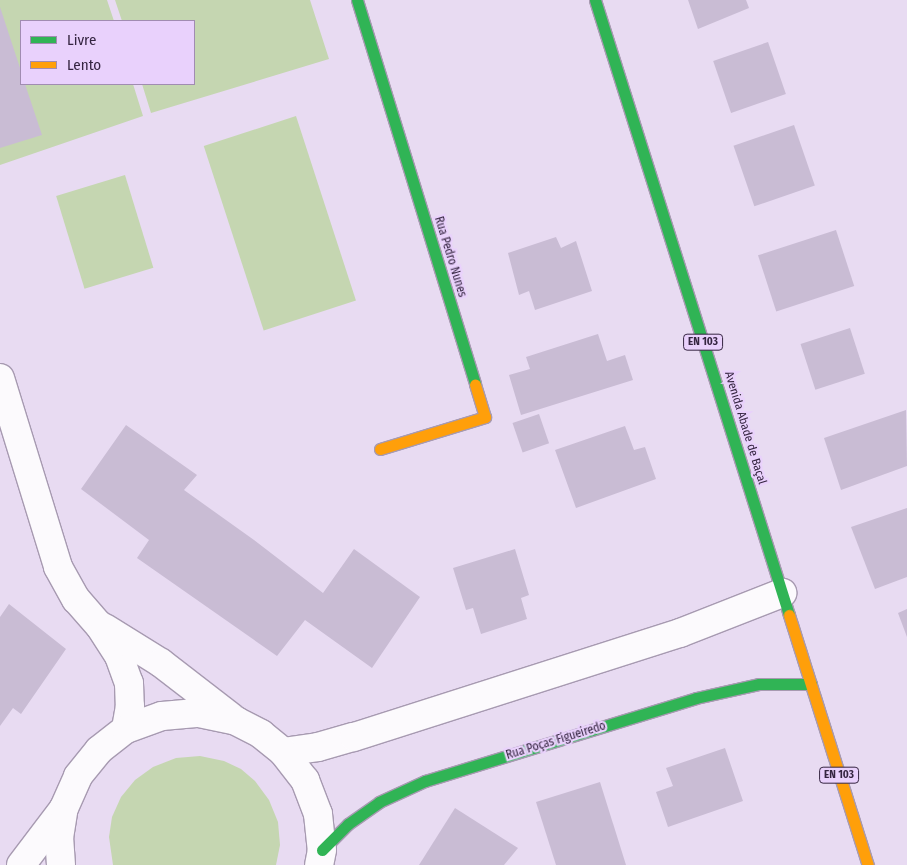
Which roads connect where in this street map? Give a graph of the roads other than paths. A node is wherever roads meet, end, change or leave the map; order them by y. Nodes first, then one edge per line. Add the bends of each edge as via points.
1 (357, 0) edge
2 (595, 0) edge
3 (0, 378) edge
4 (380, 449) dead end
5 (782, 592) junction
6 (99, 625) junction
7 (811, 684) junction
8 (236, 721) junction
9 (126, 729) junction
10 (283, 752) junction
11 (64, 808) junction
12 (321, 858) edge
13 (20, 865) edge
14 (61, 865) edge
15 (868, 865) edge

1 - 4 street, Rua Pedro Nunes via 485,416
2 - 5 street, Avenida Abade de Baçal / EN 103
3 - 6 street via 58,567 76,600
5 - 7 street, Avenida Abade de Baçal / EN 103
5 - 10 street via 661,639 354,737
6 - 8 street via 161,663
6 - 9 street via 119,656 128,682 130,706
7 - 12 street, Rua Poças Figueiredo via 758,684 696,698 425,781 379,802 348,824
7 - 15 street, Avenida Abade de Baçal / EN 103
8 - 9 street via 199,713 162,716
8 - 10 street via 261,734
9 - 11 street via 99,750 78,776
10 - 12 street via 305,780 318,814
11 - 13 street
11 - 14 street via 59,838

